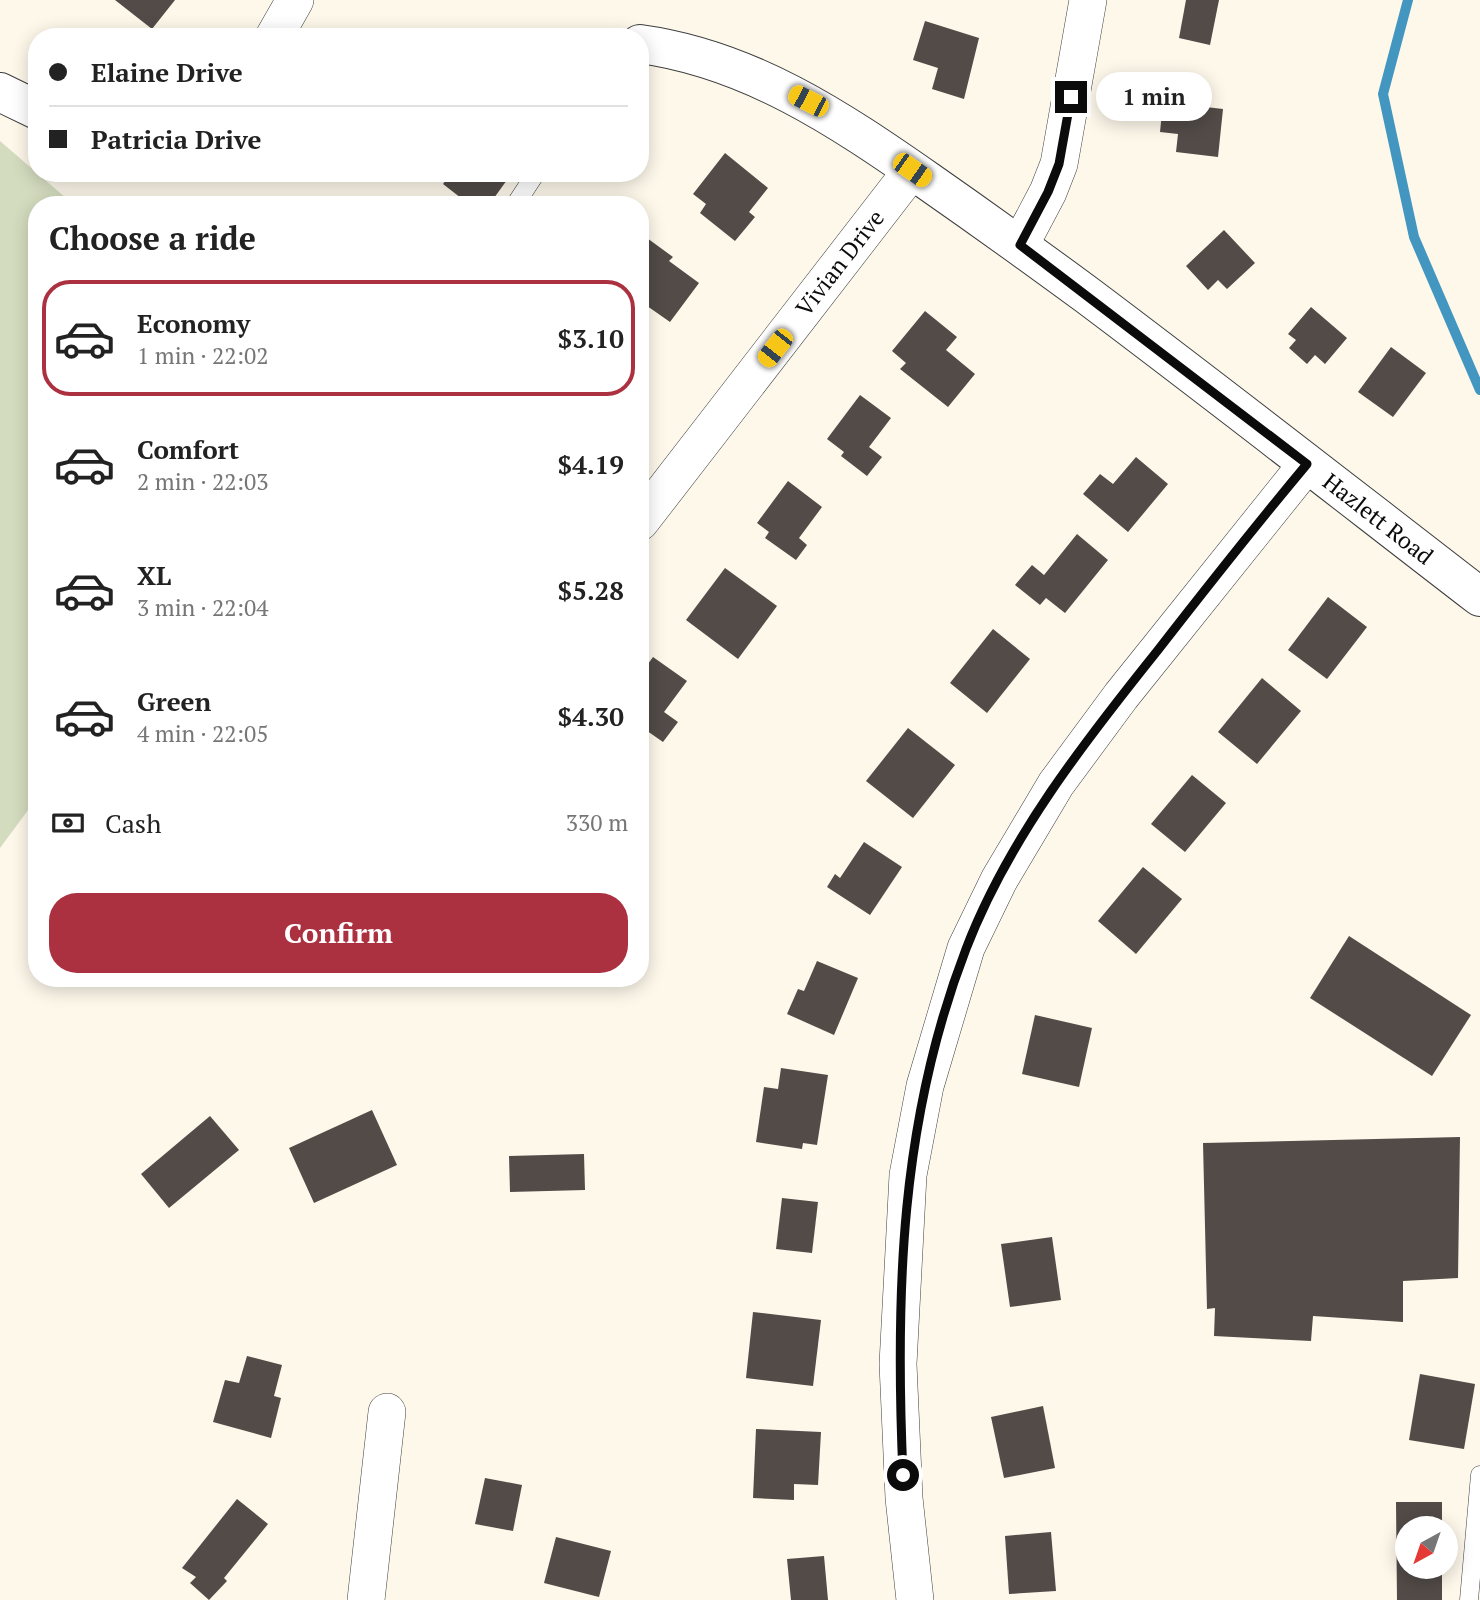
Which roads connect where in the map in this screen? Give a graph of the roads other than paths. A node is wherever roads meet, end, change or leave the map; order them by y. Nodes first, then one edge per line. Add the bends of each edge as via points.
1 (295, 0) edge
2 (1088, 0) edge
3 (279, 28) edge
4 (649, 46) edge
5 (0, 92) edge
6 (28, 106) edge
7 (912, 170) junction
8 (1020, 245) junction
9 (1307, 464) junction
10 (649, 510) edge
11 (1480, 597) edge
12 (387, 1412) dead end
13 (1480, 1475) edge
14 (366, 1600) edge
15 (915, 1600) edge
16 (1469, 1600) edge

1 - 3 street
2 - 8 street via 1059,164
4 - 7 street, Hazlett Road via 705,58 773,84 808,101
5 - 6 street
7 - 8 street, Hazlett Road
7 - 10 street, Vivian Drive
8 - 9 street, Hazlett Road
9 - 11 street, Hazlett Road
9 - 15 street via 1056,784 999,880 966,948 925,1086 908,1175 898,1364 904,1498
12 - 14 street
13 - 16 lane

